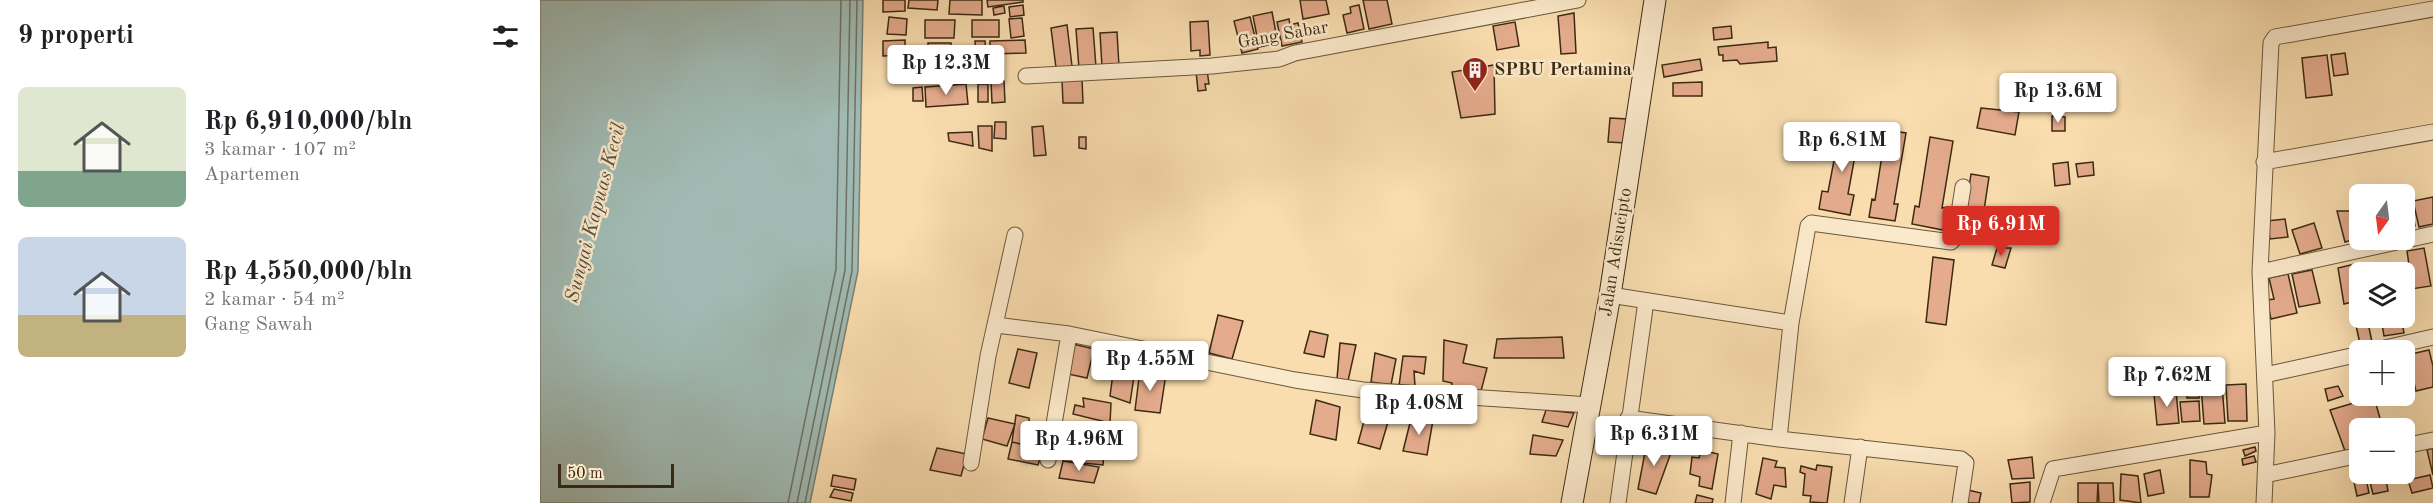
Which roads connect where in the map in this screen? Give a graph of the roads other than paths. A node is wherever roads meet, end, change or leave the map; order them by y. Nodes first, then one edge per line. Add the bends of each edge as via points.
1 (1578, 0) edge
2 (1655, 0) edge
3 (2433, 9) edge
4 (1026, 76) dead end
5 (2433, 132) edge
6 (2264, 162) junction
7 (1963, 187) dead end
8 (2433, 234) edge
9 (1015, 235) dead end
10 (2260, 272) junction
11 (1610, 295) junction
12 (1646, 301) junction
13 (1791, 323) junction
14 (996, 325) junction
15 (1069, 334) junction
16 (2433, 337) edge
17 (2415, 341) edge
18 (2349, 356) edge
19 (2265, 375) junction
20 (1590, 405) junction
21 (1629, 418) junction
22 (1740, 433) junction
23 (2267, 433) junction
24 (1779, 439) junction
25 (2433, 440) edge
26 (2415, 444) edge
27 (1860, 447) junction
28 (2349, 457) edge
29 (1048, 460) dead end
30 (971, 463) dead end
31 (2265, 475) junction
32 (1572, 503) edge
33 (1618, 503) edge
34 (1733, 503) edge
35 (1852, 503) edge
36 (1960, 503) edge
37 (2042, 503) edge
38 (2264, 503) edge

1 - 4 street, Gang Sabar via 1279,58 1212,66
2 - 11 main road, Jalan Adisucipto
3 - 6 street via 2273,38
5 - 6 street
6 - 10 street
7 - 13 street via 1955,238 1951,242 1812,223 1806,229
8 - 10 street
9 - 14 street
10 - 19 street
11 - 12 street
11 - 20 main road, Jalan Adisucipto
12 - 13 street
12 - 21 street
13 - 24 street
14 - 15 street
14 - 30 street
15 - 20 street via 1363,390
15 - 29 street
16 - 17 street
18 - 19 street
19 - 23 street
20 - 32 main road, Jalan Adisucipto
21 - 22 street
21 - 33 street
22 - 24 street
22 - 34 street
23 - 31 street
23 - 37 street via 2053,469
24 - 27 street
25 - 26 street
27 - 35 street
27 - 36 street via 1964,461
28 - 31 street
31 - 38 street

